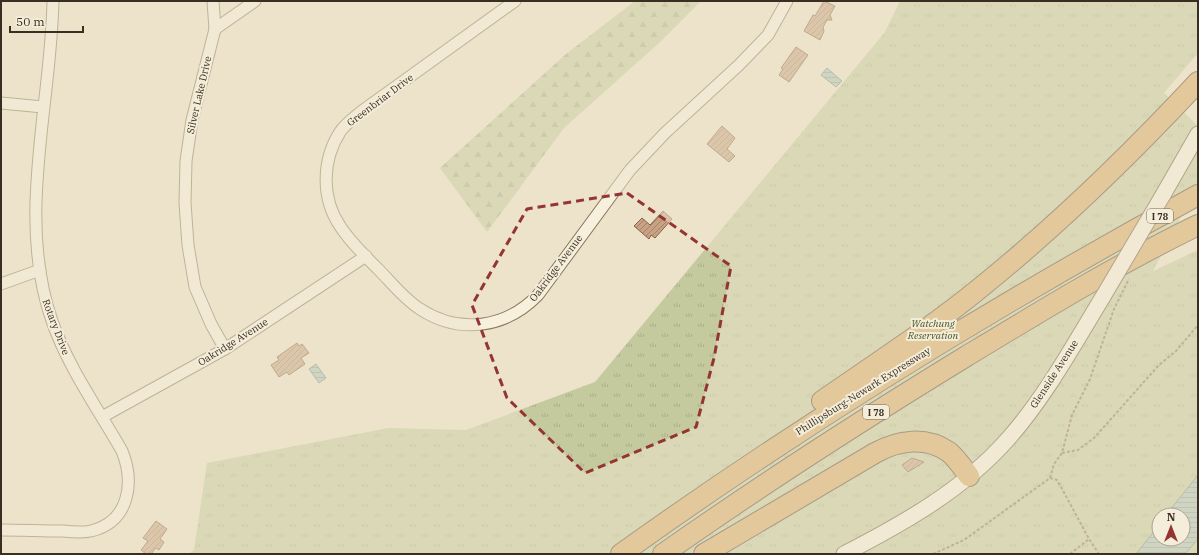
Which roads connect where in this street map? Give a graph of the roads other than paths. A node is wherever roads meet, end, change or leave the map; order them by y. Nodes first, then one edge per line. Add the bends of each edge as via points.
1 (54, 1) edge
2 (213, 1) edge
3 (255, 1) edge
4 (515, 1) edge
5 (787, 1) edge
6 (215, 29) junction
7 (1198, 82) edge
8 (1, 103) edge
9 (43, 107) junction
10 (1198, 134) edge
11 (1198, 196) edge
12 (1198, 225) edge
13 (366, 256) junction
14 (40, 270) junction
15 (1, 284) edge
16 (225, 349) junction
17 (102, 417) junction
18 (750, 463) junction
19 (969, 476) junction
20 (1, 530) edge
21 (621, 554) edge
22 (663, 554) edge
23 (704, 554) edge
24 (844, 554) edge

1 - 9 street, Rotary Drive
2 - 6 street, Silver Lake Drive
3 - 6 street
4 - 13 street, Greenbriar Drive via 362,111 341,130 328,158 328,198 341,228
5 - 13 street, Oakridge Avenue via 768,35 630,170 538,295 519,312 481,325 443,320 419,309
6 - 16 street, Silver Lake Drive via 192,120 186,162 185,204 195,287
7 - 18 highway via 1093,190 1018,257 951,310 761,443
8 - 9 street
9 - 14 street, Rotary Drive via 35,216
10 - 19 main road, Glenside Avenue, bridge via 1039,399 1007,440
11 - 18 highway, Phillipsburg-Newark Expressway / I 78 via 1008,302
12 - 22 highway, I 78 via 1043,309 797,463
13 - 16 street, Oakridge Avenue
14 - 15 street
14 - 17 street, Rotary Drive via 52,322 69,360
16 - 17 street, Oakridge Avenue
17 - 20 street, Rotary Drive via 128,464 128,497 118,514 109,523 90,531
18 - 21 highway, Phillipsburg-Newark Expressway / I 78
19 - 23 highway via 950,453 934,445 918,441 894,444
19 - 24 main road, Glenside Avenue via 917,515

